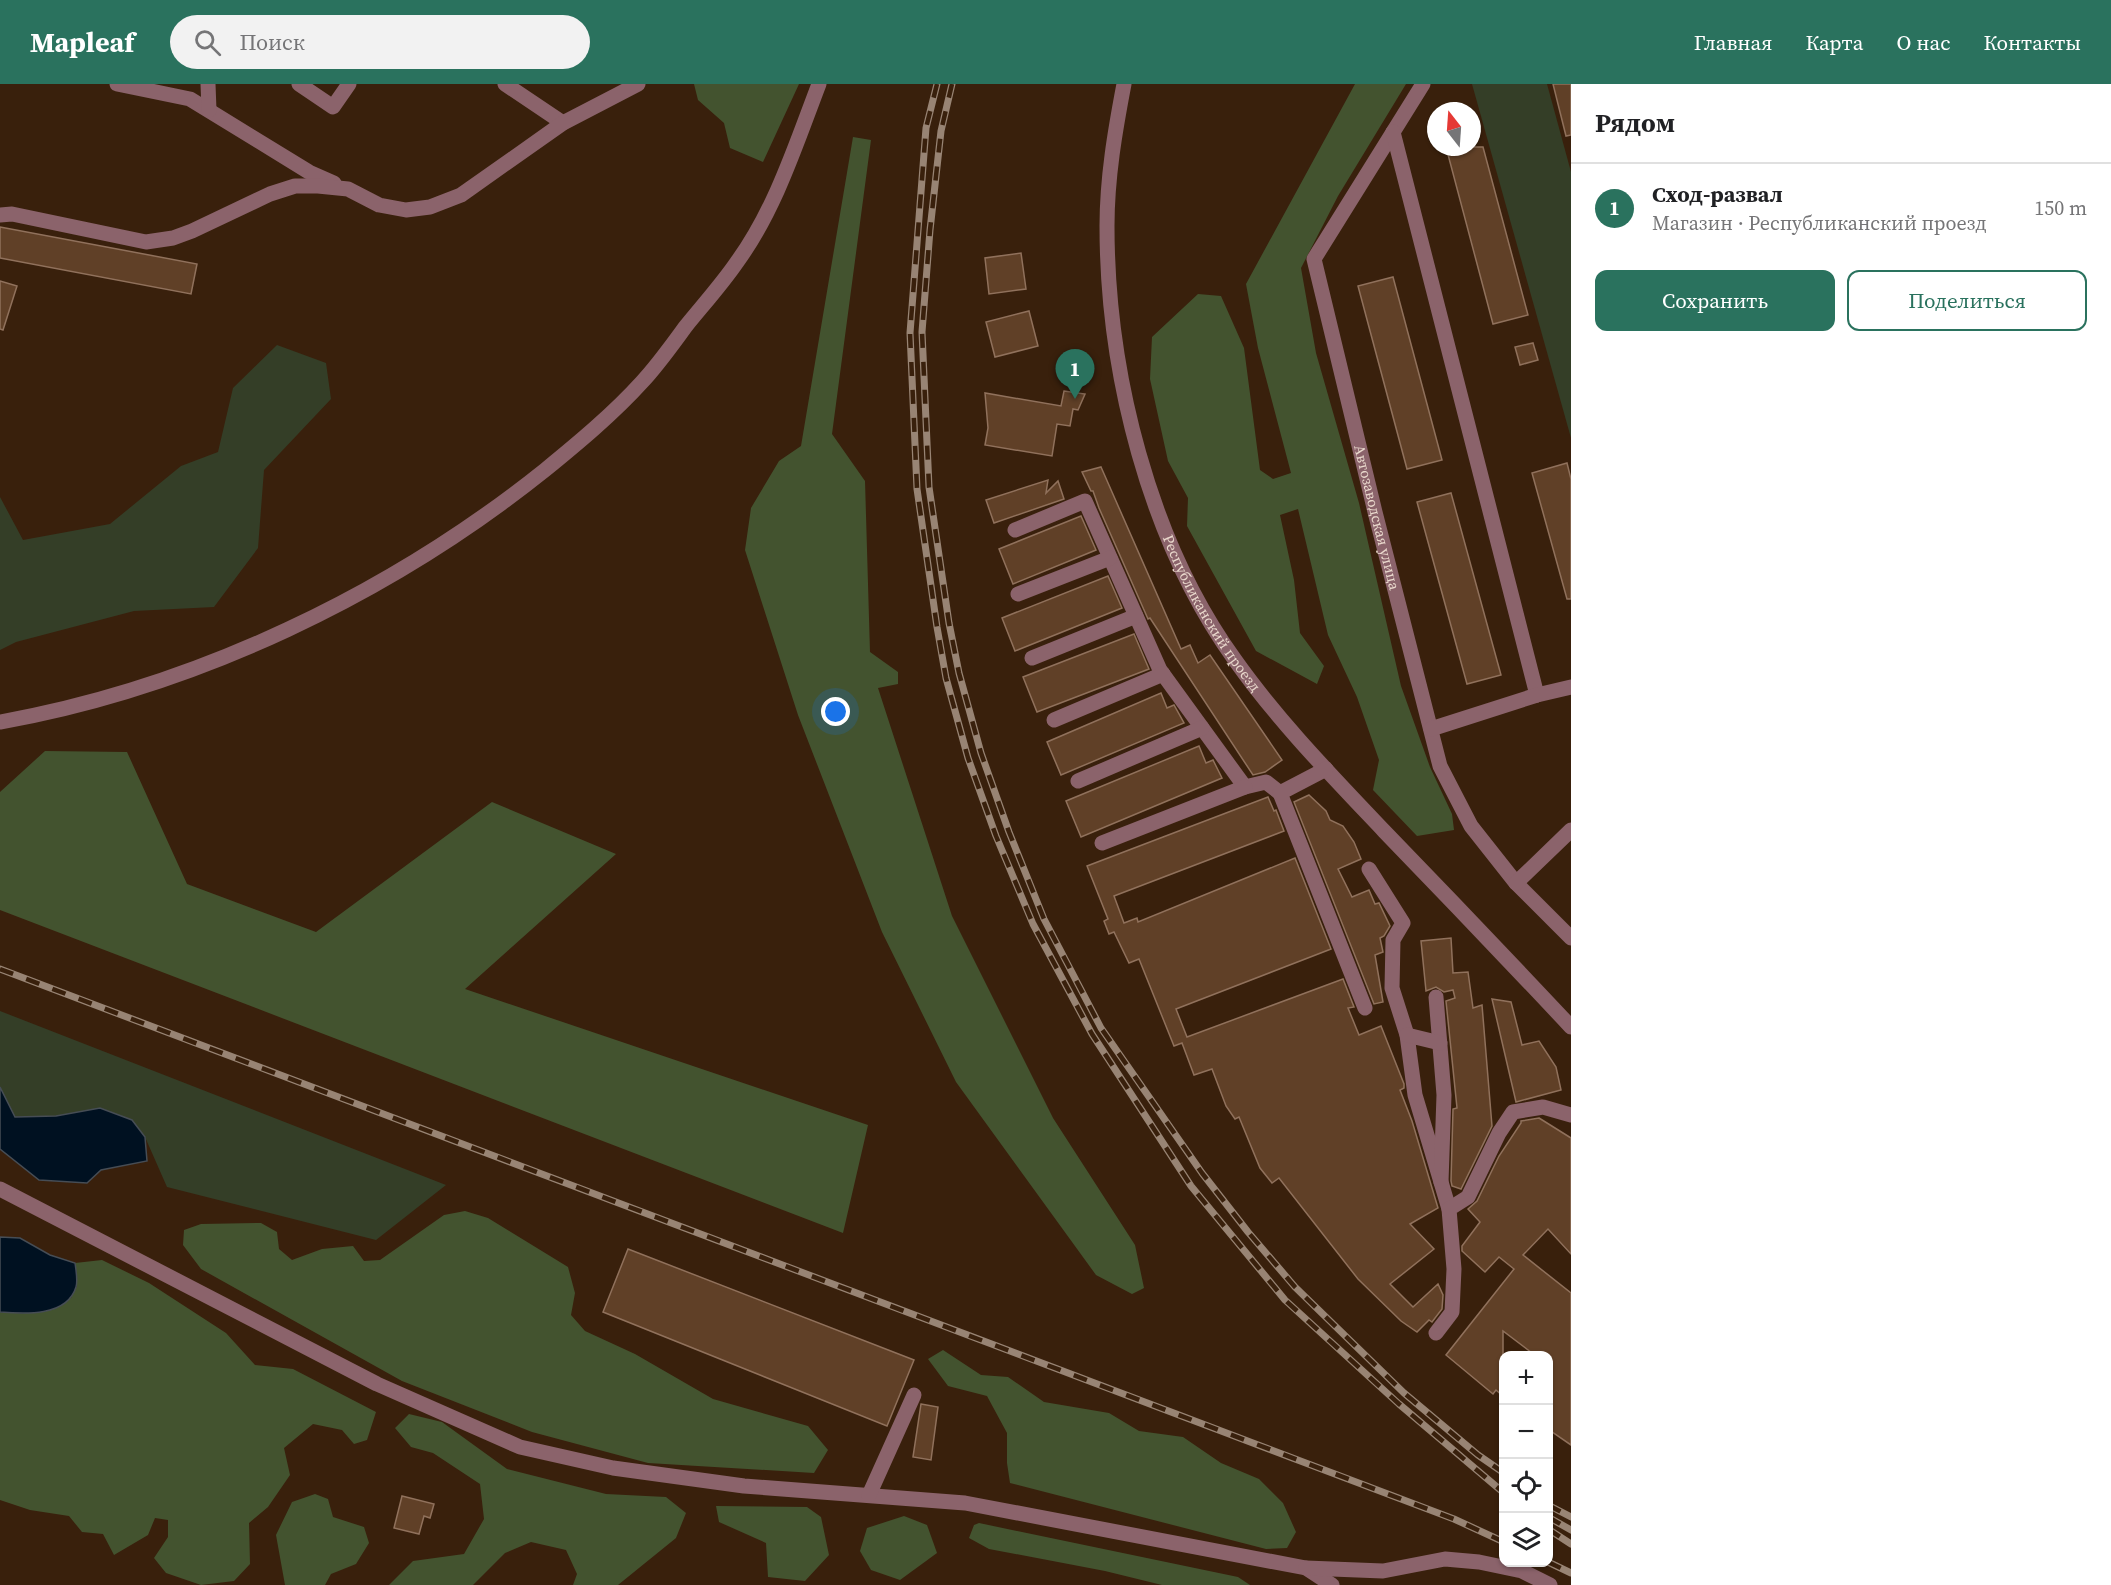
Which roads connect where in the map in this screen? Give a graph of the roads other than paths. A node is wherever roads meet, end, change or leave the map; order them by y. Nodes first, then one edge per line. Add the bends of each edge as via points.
1 (117, 84) edge
2 (208, 84) edge
3 (299, 84) edge
4 (349, 84) edge
5 (506, 84) edge
6 (638, 84) edge
7 (819, 84) edge
8 (1124, 84) edge
9 (1423, 84) edge
10 (145, 87) edge
11 (209, 110) junction
12 (563, 123) junction
13 (1393, 132) junction
14 (348, 189) junction
15 (0, 215) edge
16 (1015, 530) dead end
17 (1110, 558) junction
18 (1018, 594) dead end
19 (1136, 616) junction
20 (1032, 658) dead end
21 (1163, 674) junction
22 (1571, 687) edge
23 (1537, 695) junction
24 (1054, 720) dead end
25 (0, 722) edge
26 (1202, 728) junction
27 (1431, 729) junction
28 (1326, 769) junction
29 (1078, 782) dead end
30 (1245, 787) junction
31 (1280, 793) junction
32 (1571, 830) edge
33 (1102, 843) dead end
34 (1369, 868) dead end
35 (1516, 883) junction
36 (1571, 938) edge
37 (1436, 997) dead end
38 (1365, 1008) dead end
39 (1571, 1027) edge
40 (1407, 1035) junction
41 (1440, 1043) junction
42 (1571, 1116) edge
43 (1441, 1182) junction
44 (0, 1189) edge
45 (1449, 1209) junction
46 (1437, 1333) dead end
47 (914, 1395) dead end
48 (869, 1495) junction
49 (1306, 1568) junction
50 (1332, 1585) edge
51 (1550, 1585) edge

1 - 10 street
2 - 11 street
3 - 4 street via 333,107
5 - 12 street
6 - 12 street
7 - 25 street via 778,191 739,261 642,382 578,443 507,500 431,552 350,600 254,646 57,712
8 - 28 street, Республиканский проезд via 1112,151 1107,224 1109,291 1136,440 1176,557 1203,610 1234,660
9 - 13 street, Автозаводская улица
10 - 11 street via 190,99
11 - 14 street via 309,172
12 - 14 street via 460,195 430,207 406,210 380,205
13 - 23 street
13 - 27 street, Автозаводская улица via 1314,259
14 - 15 street via 295,186 192,231 146,242 12,214
16 - 17 street via 1085,501
17 - 18 street
17 - 19 street
19 - 20 street
19 - 21 street
21 - 24 street
21 - 26 street
22 - 23 street
23 - 27 street
26 - 29 street
26 - 30 street
27 - 35 street, Автозаводская улица via 1440,766 1471,826
28 - 31 street
28 - 39 street, Республиканский проезд
30 - 31 street via 1266,782
30 - 33 street
31 - 38 street
32 - 35 street
34 - 40 street via 1403,923 1393,940 1392,988
35 - 36 street, Автозаводская улица
37 - 41 street
40 - 41 street
40 - 43 street via 1415,1095
41 - 43 street via 1444,1095
42 - 45 street via 1543,1107 1513,1112 1468,1197
43 - 45 street
44 - 48 street via 377,1384 520,1447 661,1475 744,1486
45 - 46 street via 1454,1269 1452,1312
47 - 48 street
48 - 49 street via 965,1503
49 - 50 street
49 - 51 street via 1383,1571 1445,1559 1522,1571

